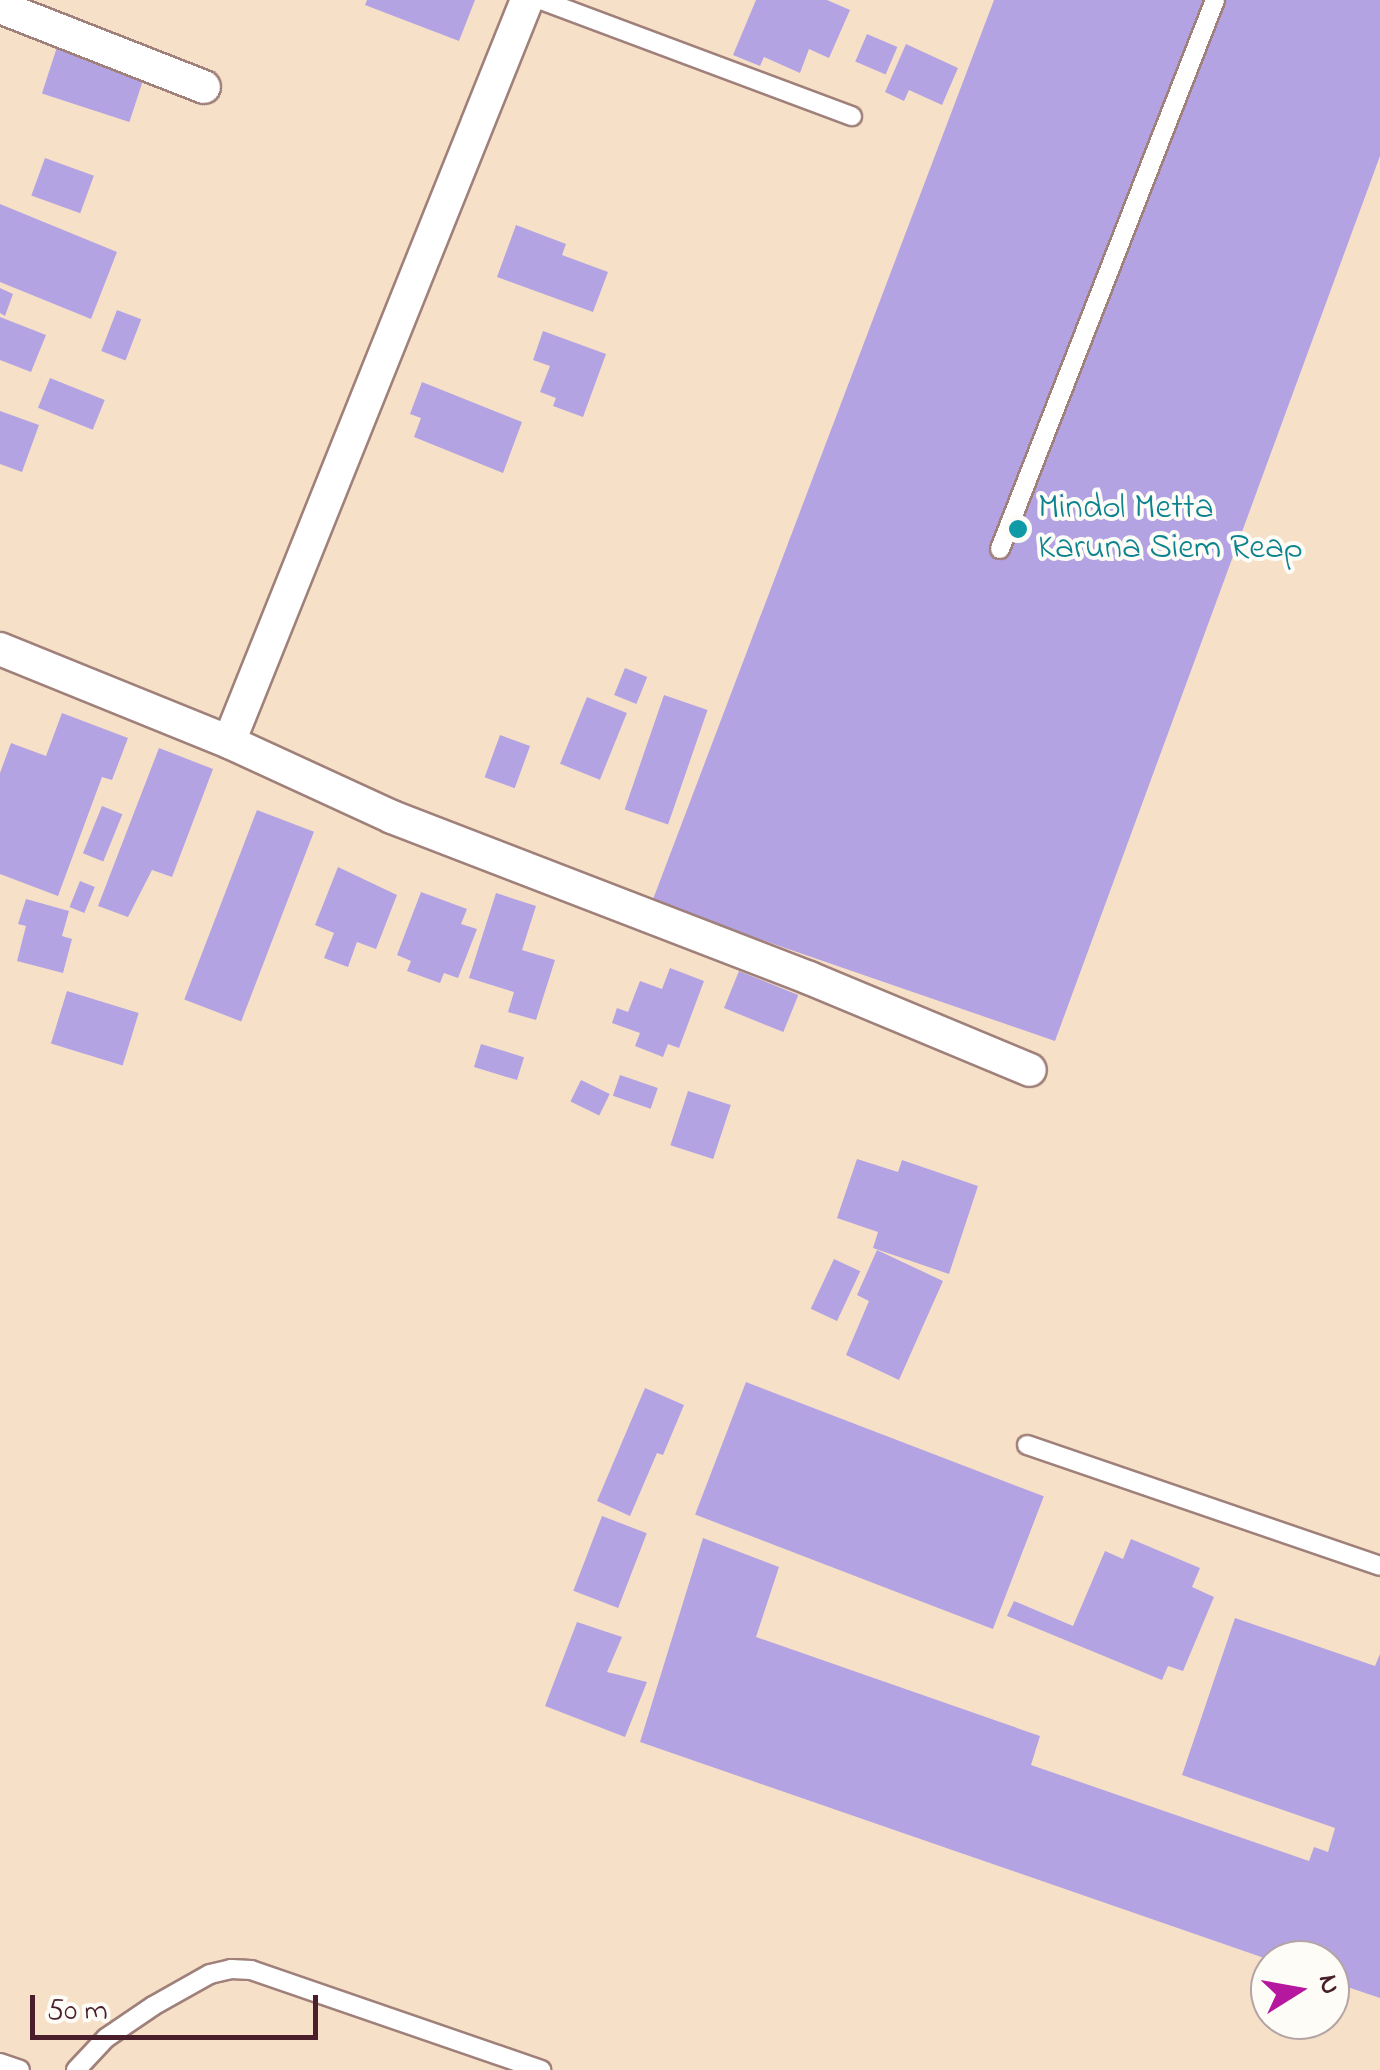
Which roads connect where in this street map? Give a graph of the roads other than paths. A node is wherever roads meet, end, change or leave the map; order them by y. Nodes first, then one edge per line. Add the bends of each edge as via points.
1 (528, 0) edge
2 (541, 0) edge
3 (1215, 0) edge
4 (0, 7) edge
5 (204, 86) dead end
6 (852, 116) dead end
7 (1000, 549) dead end
8 (0, 649) edge
9 (229, 742) junction
10 (1030, 1070) dead end
11 (1026, 1445) dead end
12 (1380, 1566) edge
13 (0, 2063) edge
14 (20, 2070) edge
15 (76, 2070) edge
16 (542, 2070) edge

1 - 9 street
2 - 6 lane
3 - 7 lane
4 - 5 street
8 - 9 street
9 - 10 street via 392,817
11 - 12 lane
13 - 14 lane
15 - 16 lane via 106,2038 153,2006 231,1969

